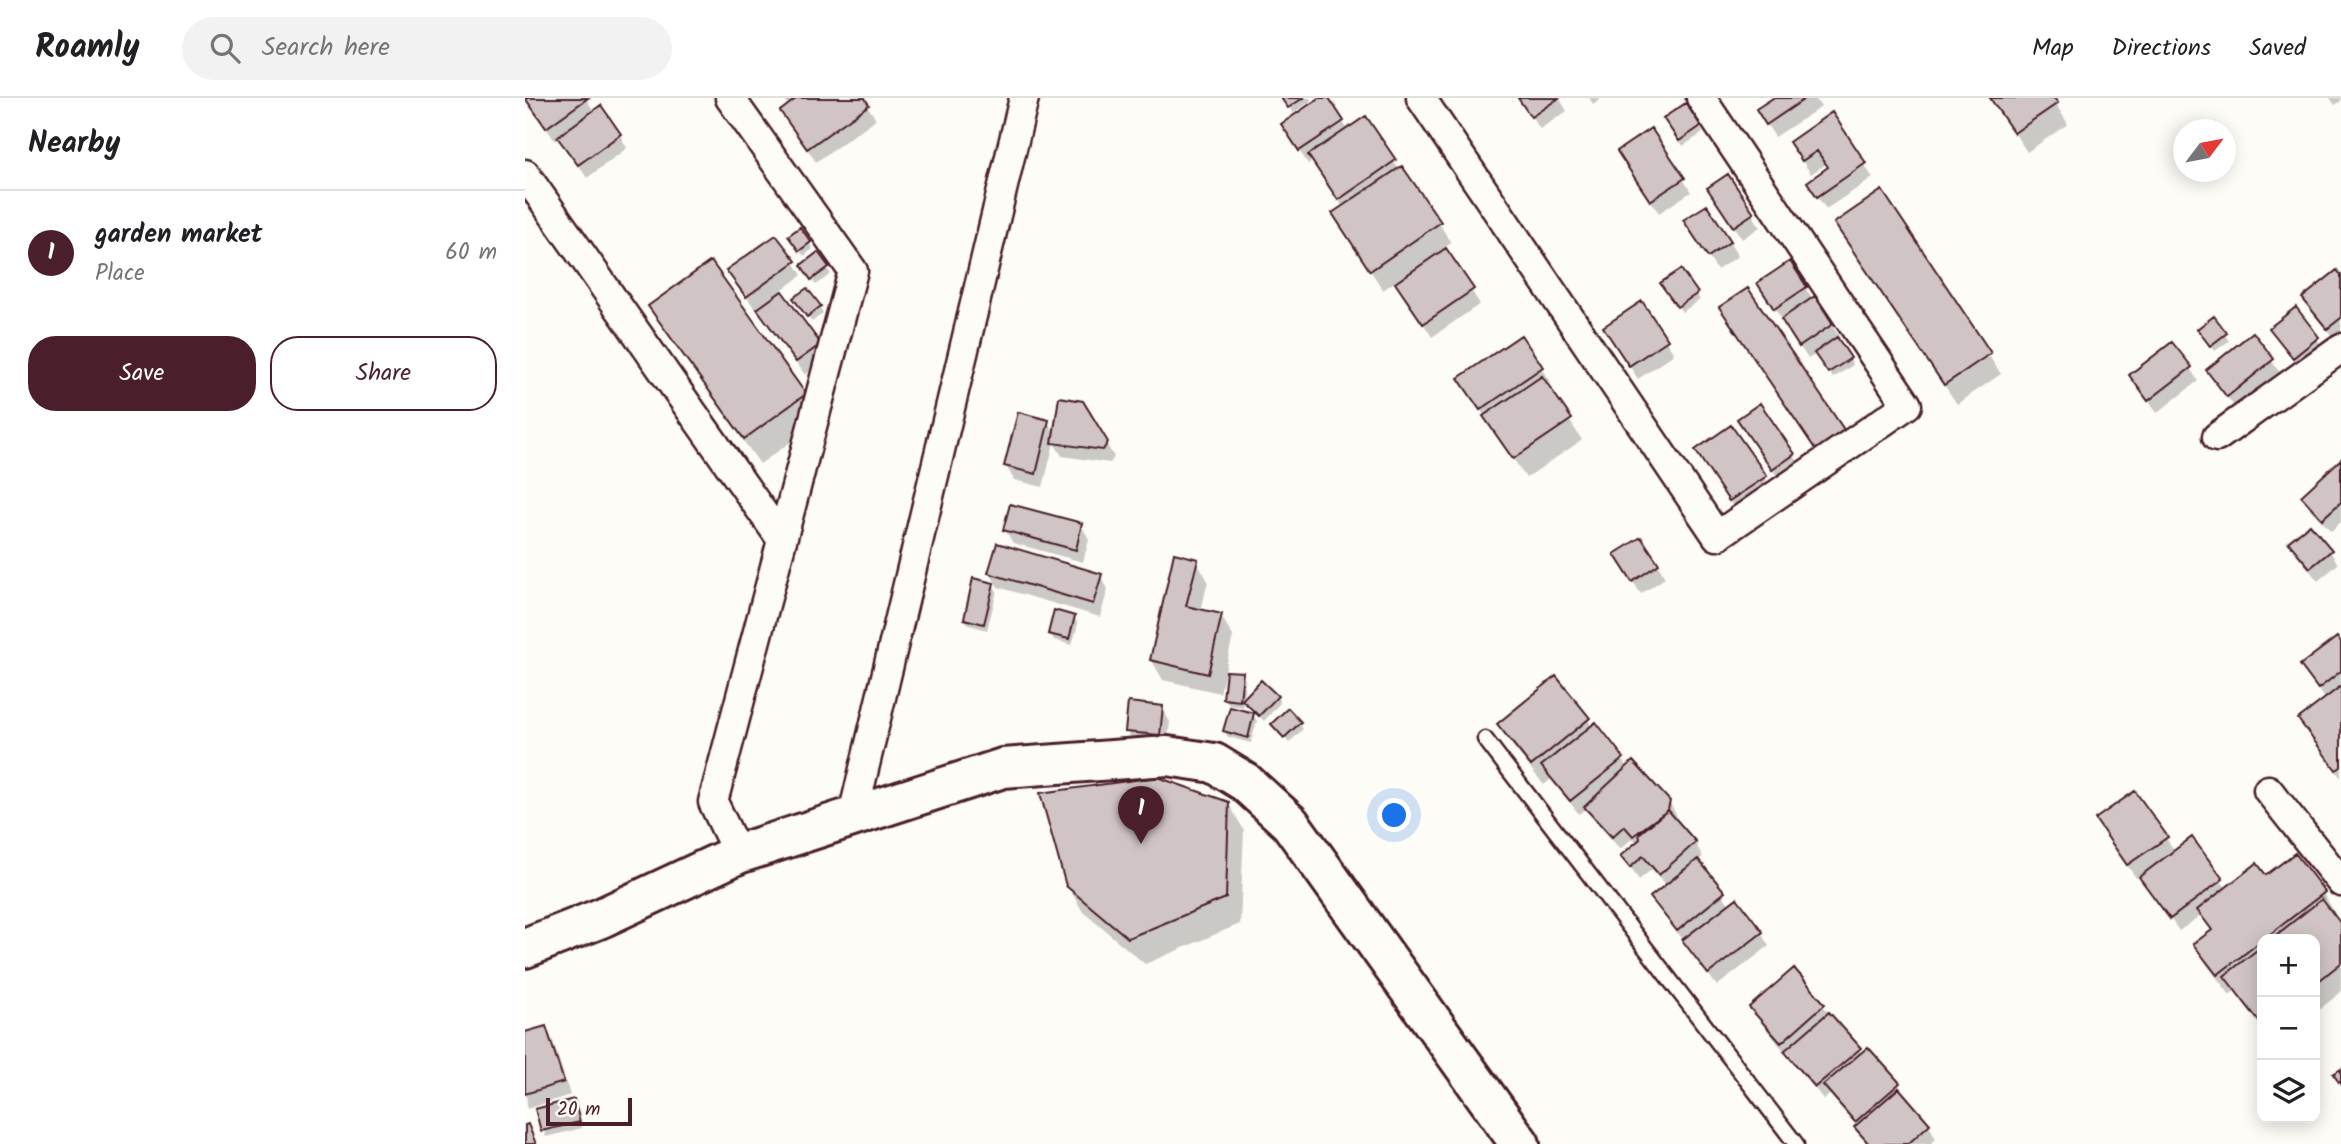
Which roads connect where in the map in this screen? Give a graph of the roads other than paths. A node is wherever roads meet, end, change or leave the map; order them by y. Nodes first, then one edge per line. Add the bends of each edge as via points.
1 (730, 98) edge
2 (1024, 98) edge
3 (1421, 98) edge
4 (1701, 98) edge
5 (525, 174) edge
6 (2341, 348) edge
7 (2217, 437) dead end
8 (782, 540) junction
9 (1485, 740) dead end
10 (2268, 790) dead end
11 (853, 815) junction
12 (738, 855) junction
13 (2341, 882) edge
14 (525, 948) edge
15 (1520, 1144) edge
16 (1796, 1144) edge

1 - 8 street via 853,271
2 - 11 street
3 - 4 street via 1717,536 1907,405
5 - 8 street
6 - 7 street
8 - 12 street via 713,802
9 - 16 lane
10 - 13 street
11 - 12 street
11 - 15 street via 1003,768 1167,756 1214,763 1245,782 1290,823
12 - 14 street

